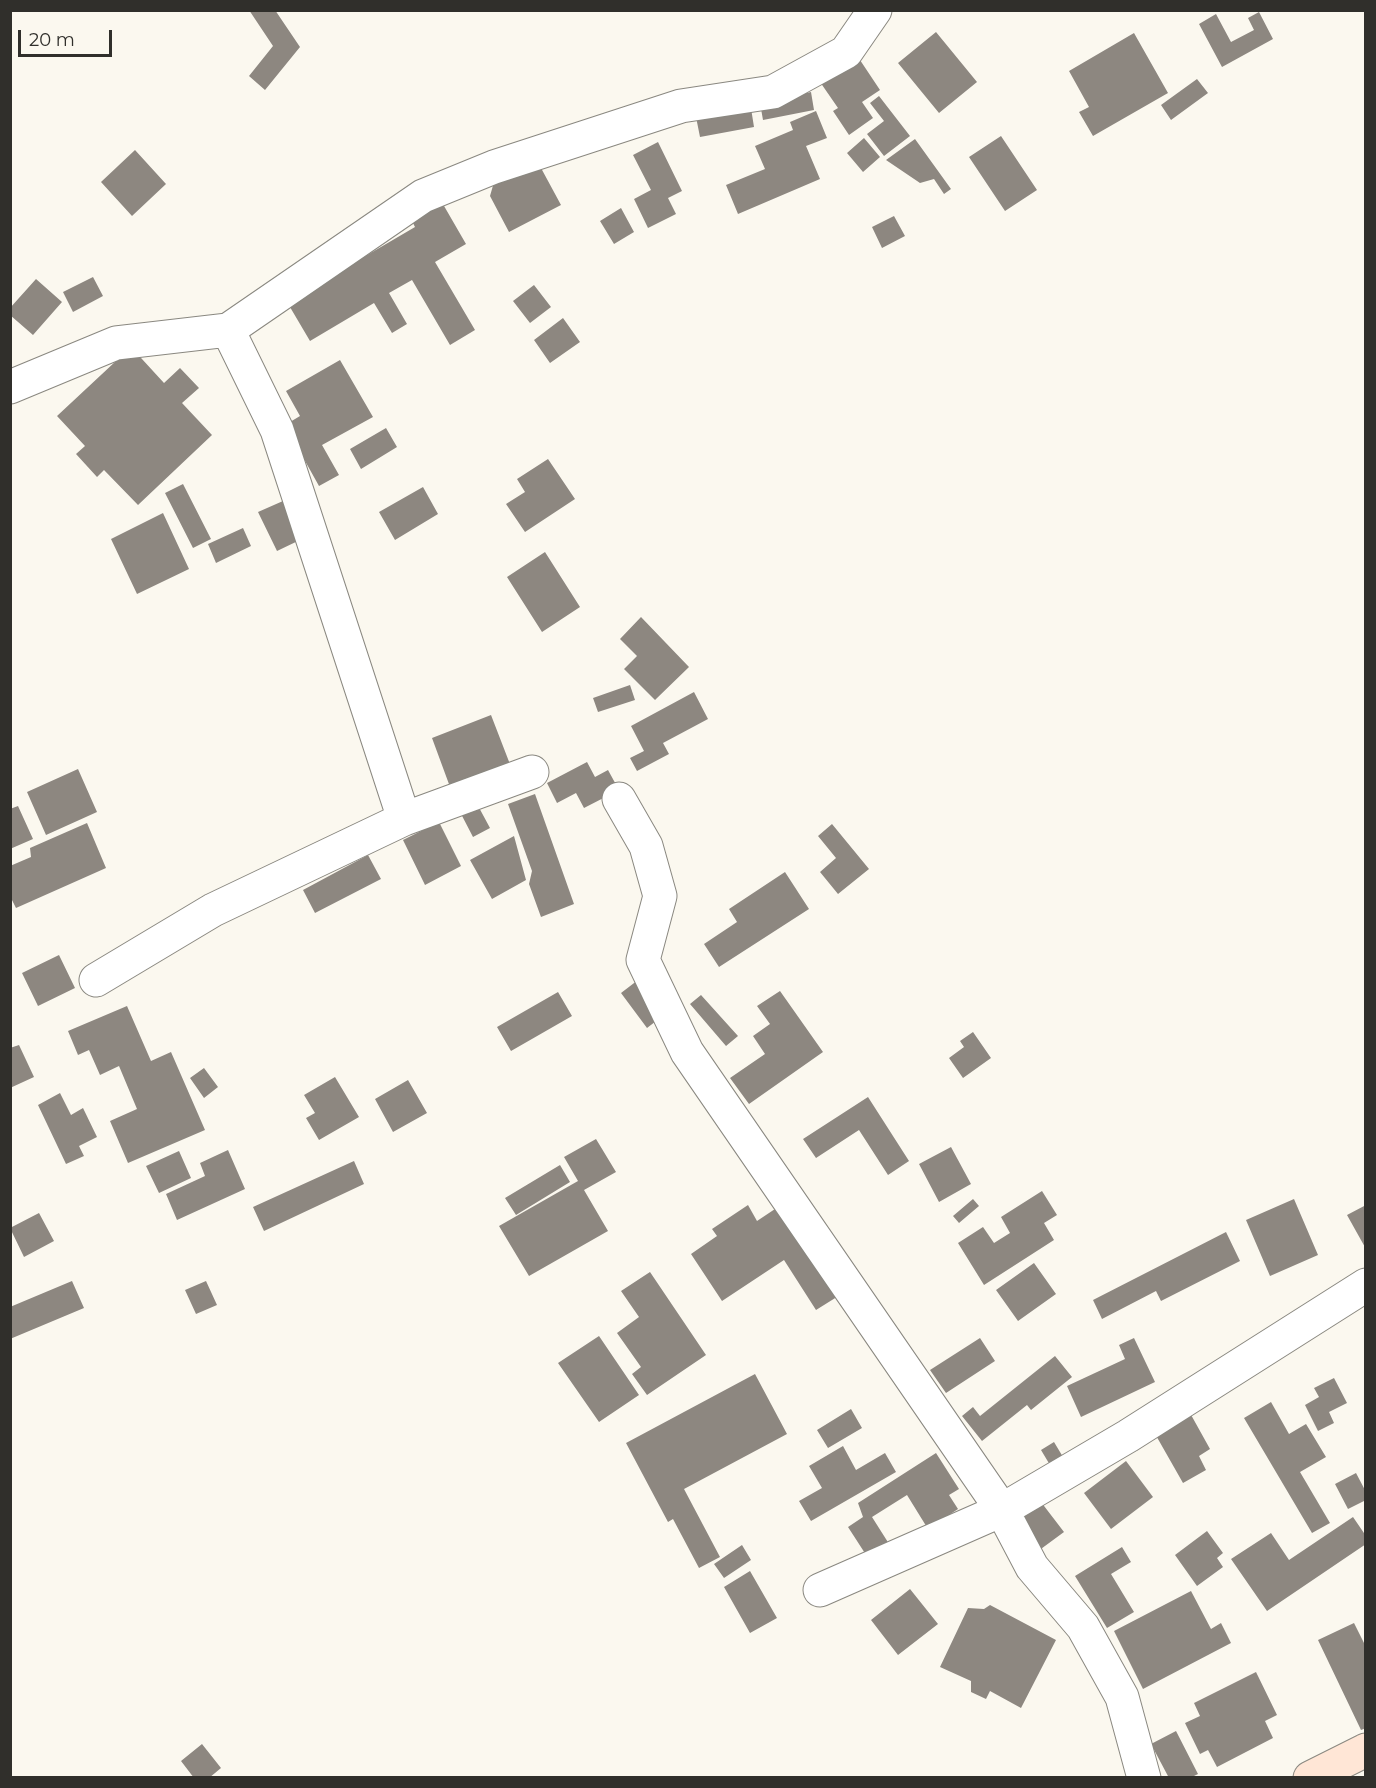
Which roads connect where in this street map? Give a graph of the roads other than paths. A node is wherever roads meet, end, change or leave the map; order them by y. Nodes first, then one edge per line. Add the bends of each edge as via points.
1 (875, 10) edge
2 (228, 330) junction
3 (10, 387) edge
4 (532, 772) dead end
5 (619, 799) dead end
6 (404, 819) junction
7 (96, 980) dead end
8 (1365, 1285) edge
9 (1002, 1509) junction
10 (820, 1590) dead end
11 (1365, 1750) edge
12 (1144, 1778) edge
13 (1310, 1778) edge

1 - 2 street via 846,52 773,92 681,106 494,167 423,196
2 - 3 street via 116,344
2 - 6 street via 277,430
4 - 6 street
5 - 9 street via 646,846 660,896 643,960 687,1053
6 - 7 street via 213,910
8 - 9 street via 1128,1436
9 - 10 street
9 - 12 street via 1032,1567 1083,1627 1122,1697
11 - 13 street

